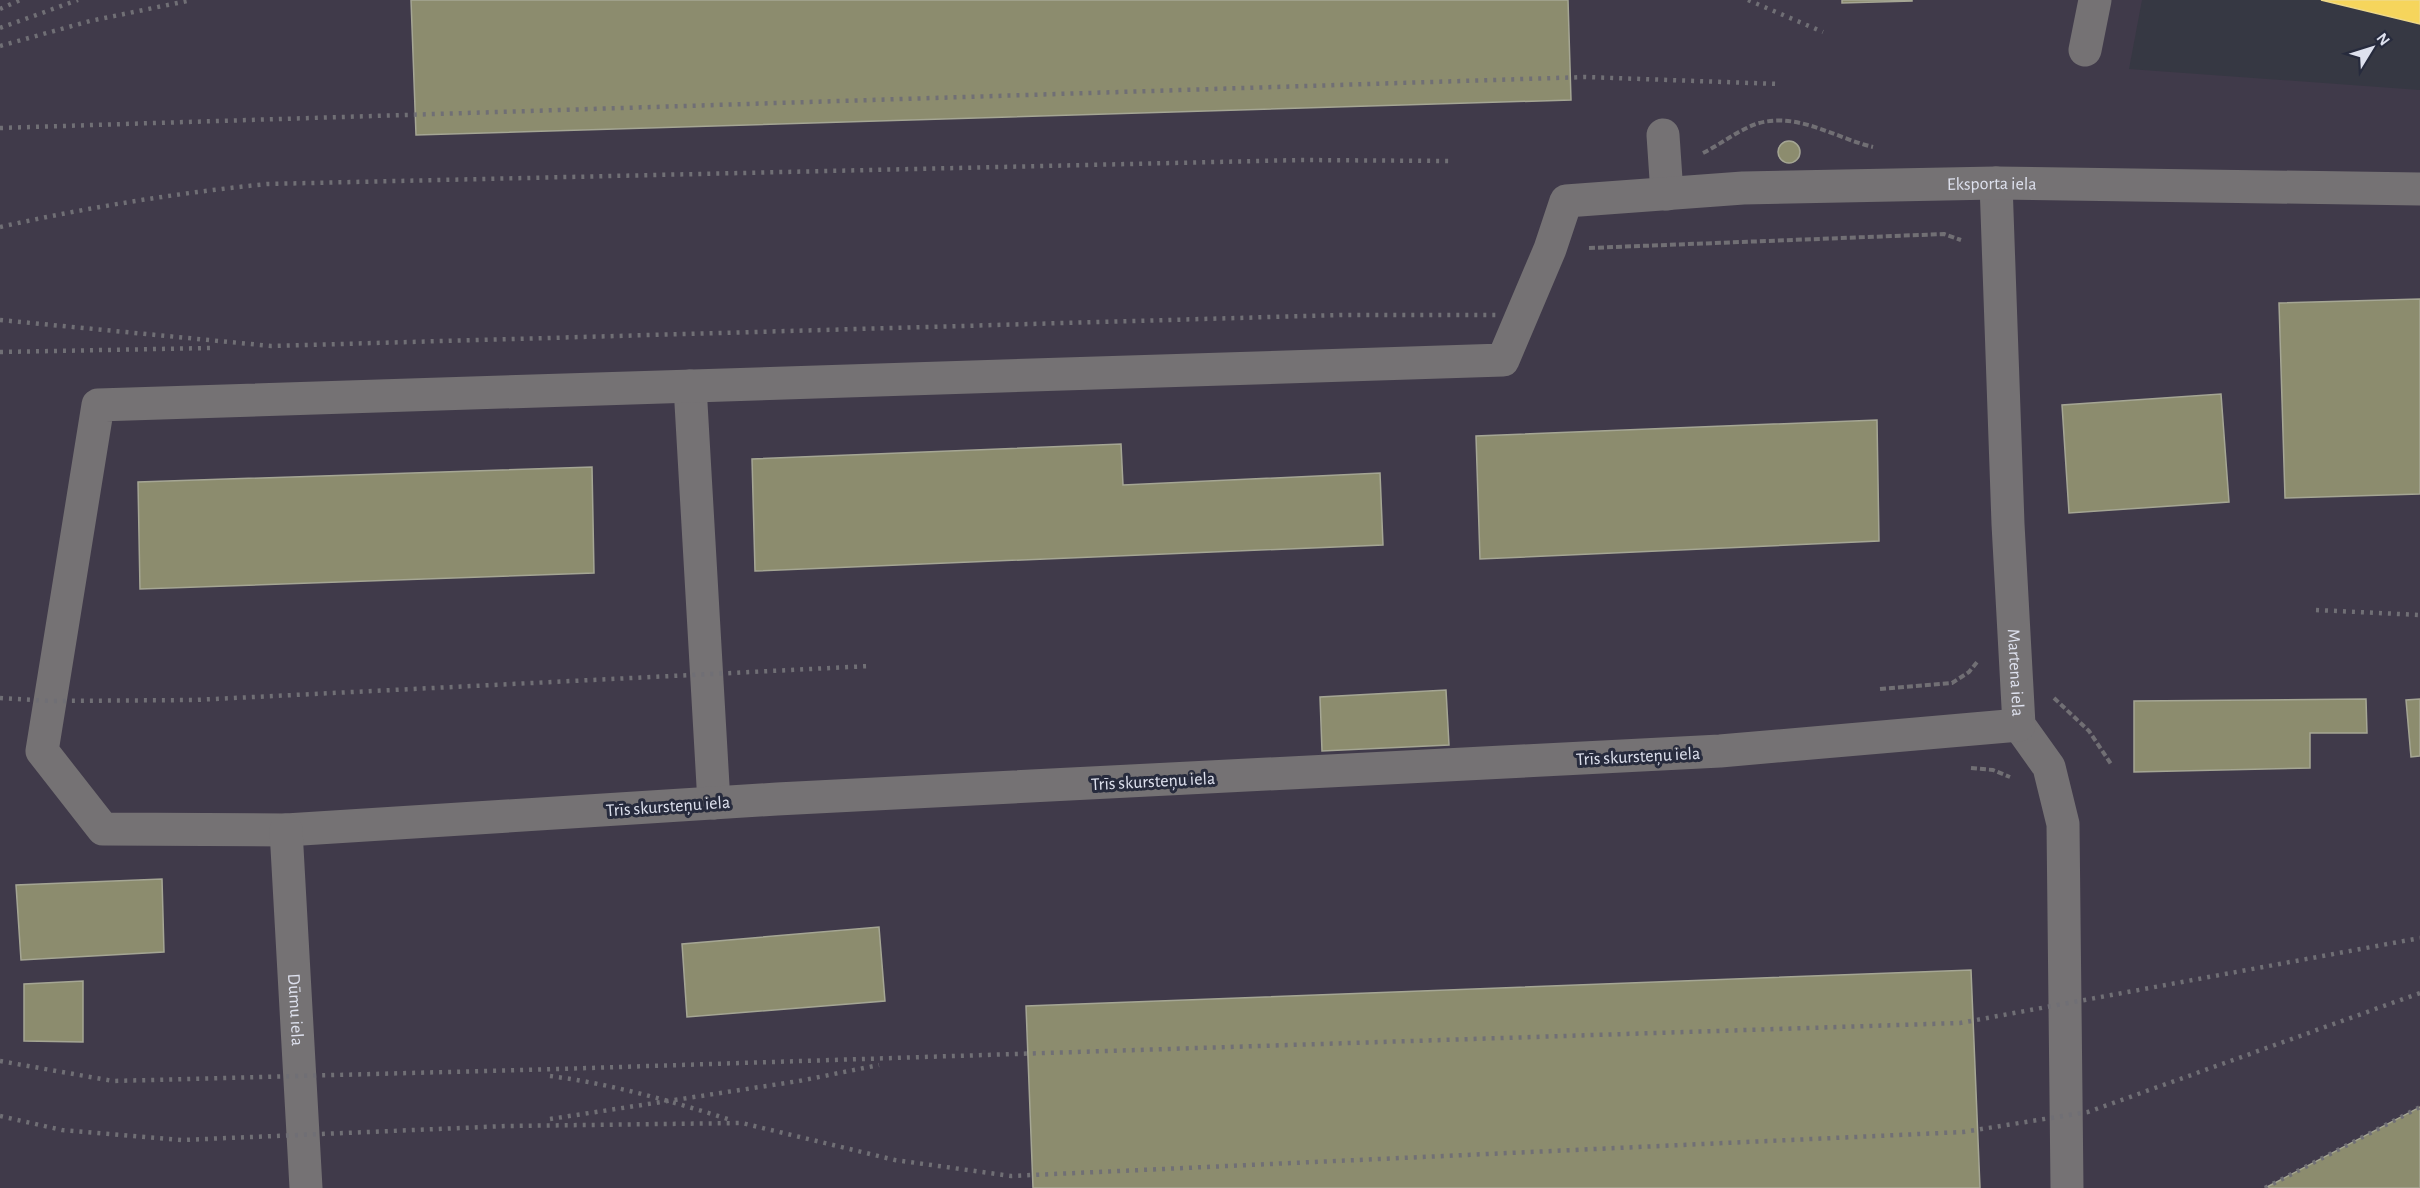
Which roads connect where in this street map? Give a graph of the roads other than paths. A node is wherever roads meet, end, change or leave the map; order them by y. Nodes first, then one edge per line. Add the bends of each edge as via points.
1 (2096, 0) edge
2 (2085, 50) dead end
3 (1663, 135) dead end
4 (1996, 183) junction
5 (2420, 189) edge
6 (1667, 194) junction
7 (690, 386) junction
8 (2019, 725) junction
9 (714, 803) junction
10 (286, 830) junction
11 (306, 1188) edge
12 (2067, 1188) edge

1 - 2 street
3 - 6 street
4 - 5 street, Eksporta iela
4 - 6 street, Eksporta iela via 1743,188
4 - 8 street, Martena iela
6 - 7 street, Eksporta iela via 1566,201 1503,360
7 - 9 street
7 - 10 street, Trīs skursteņu iela via 98,405 42,751 103,829
8 - 9 street, Trīs skursteņu iela via 1720,751
8 - 12 street, Martena iela via 2049,767 2063,824
9 - 10 street, Trīs skursteņu iela
10 - 11 street, Dūmu iela

